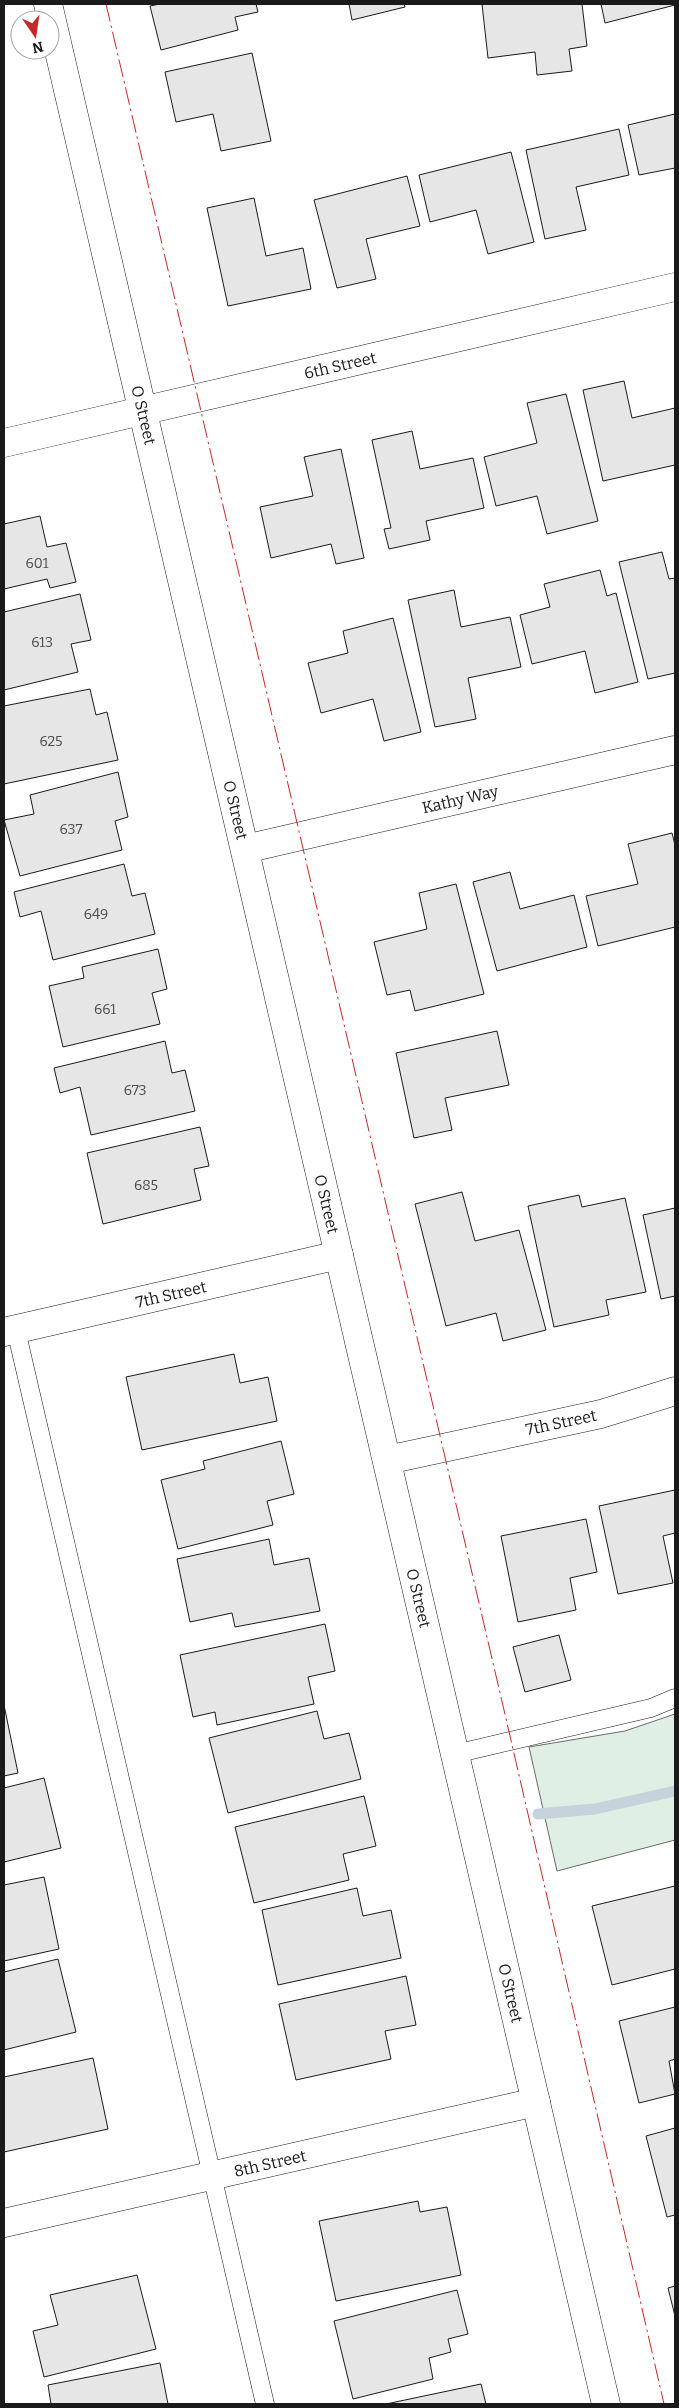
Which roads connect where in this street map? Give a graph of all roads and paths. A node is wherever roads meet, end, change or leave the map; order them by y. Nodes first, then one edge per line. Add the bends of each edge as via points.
1 (48, 4) edge
2 (675, 287) edge
3 (143, 412) junction
4 (4, 443) edge
5 (675, 750) edge
6 (245, 849) junction
7 (339, 1255) junction
8 (10, 1331) edge
9 (675, 1391) edge
10 (387, 1460) junction
11 (675, 1698) edge
12 (455, 1754) junction
13 (536, 2102) junction
14 (212, 2176) junction
15 (4, 2223) edge
16 (265, 2404) edge
17 (606, 2404) edge

1 - 3 street, O Street
2 - 3 street, 6th Street
3 - 4 street, 6th Street
3 - 6 street, O Street
5 - 6 street, Kathy Way
6 - 7 street, O Street
7 - 8 street, 7th Street
7 - 10 street, O Street
8 - 14 lane
9 - 10 street, 7th Street via 601,1414
10 - 12 street, O Street
11 - 12 lane via 651,1708
12 - 13 street, O Street
13 - 14 street, 8th Street
13 - 17 street, O Street
14 - 15 street, 8th Street
14 - 16 lane

